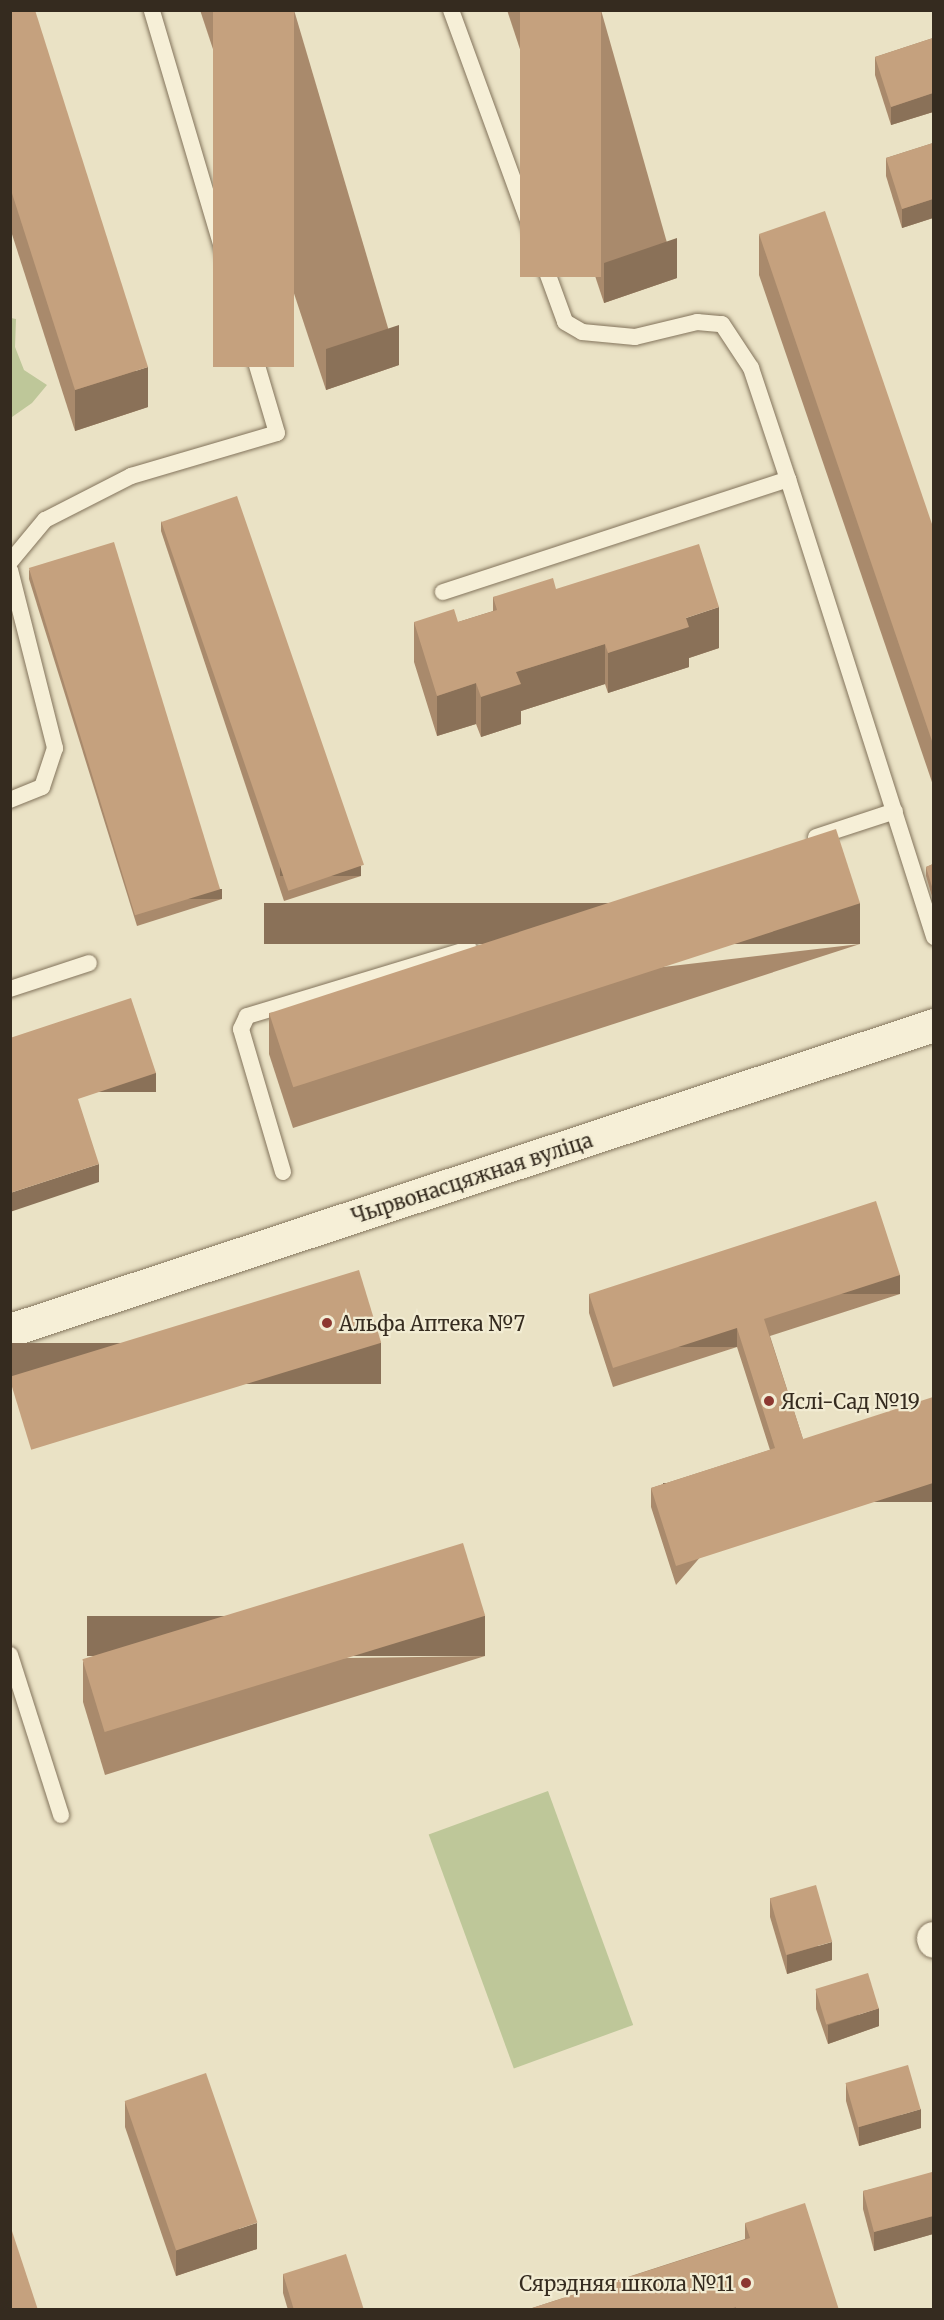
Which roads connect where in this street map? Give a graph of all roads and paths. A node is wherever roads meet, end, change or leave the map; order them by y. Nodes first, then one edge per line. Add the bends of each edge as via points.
1 (152, 10) edge
2 (451, 10) edge
3 (788, 480) junction
4 (10, 562) edge
5 (10, 570) edge
6 (443, 592) dead end
7 (10, 800) edge
8 (895, 811) junction
9 (795, 843) edge
10 (933, 937) edge
11 (484, 945) edge
12 (89, 963) dead end
13 (10, 989) edge
14 (933, 1025) edge
15 (283, 1172) dead end
16 (10, 1330) edge
17 (10, 1655) edge
18 (61, 1815) dead end

1 - 4 lane via 277,433 131,476 45,520
2 - 3 lane via 565,322 582,332 635,337 697,322 723,324 751,368
3 - 6 lane
3 - 8 lane
5 - 7 lane via 55,748 42,787
8 - 9 lane
8 - 10 lane
11 - 15 lane via 247,1016 240,1029
12 - 13 lane
14 - 16 street, Чырвонасцяжная вуліца
17 - 18 lane

